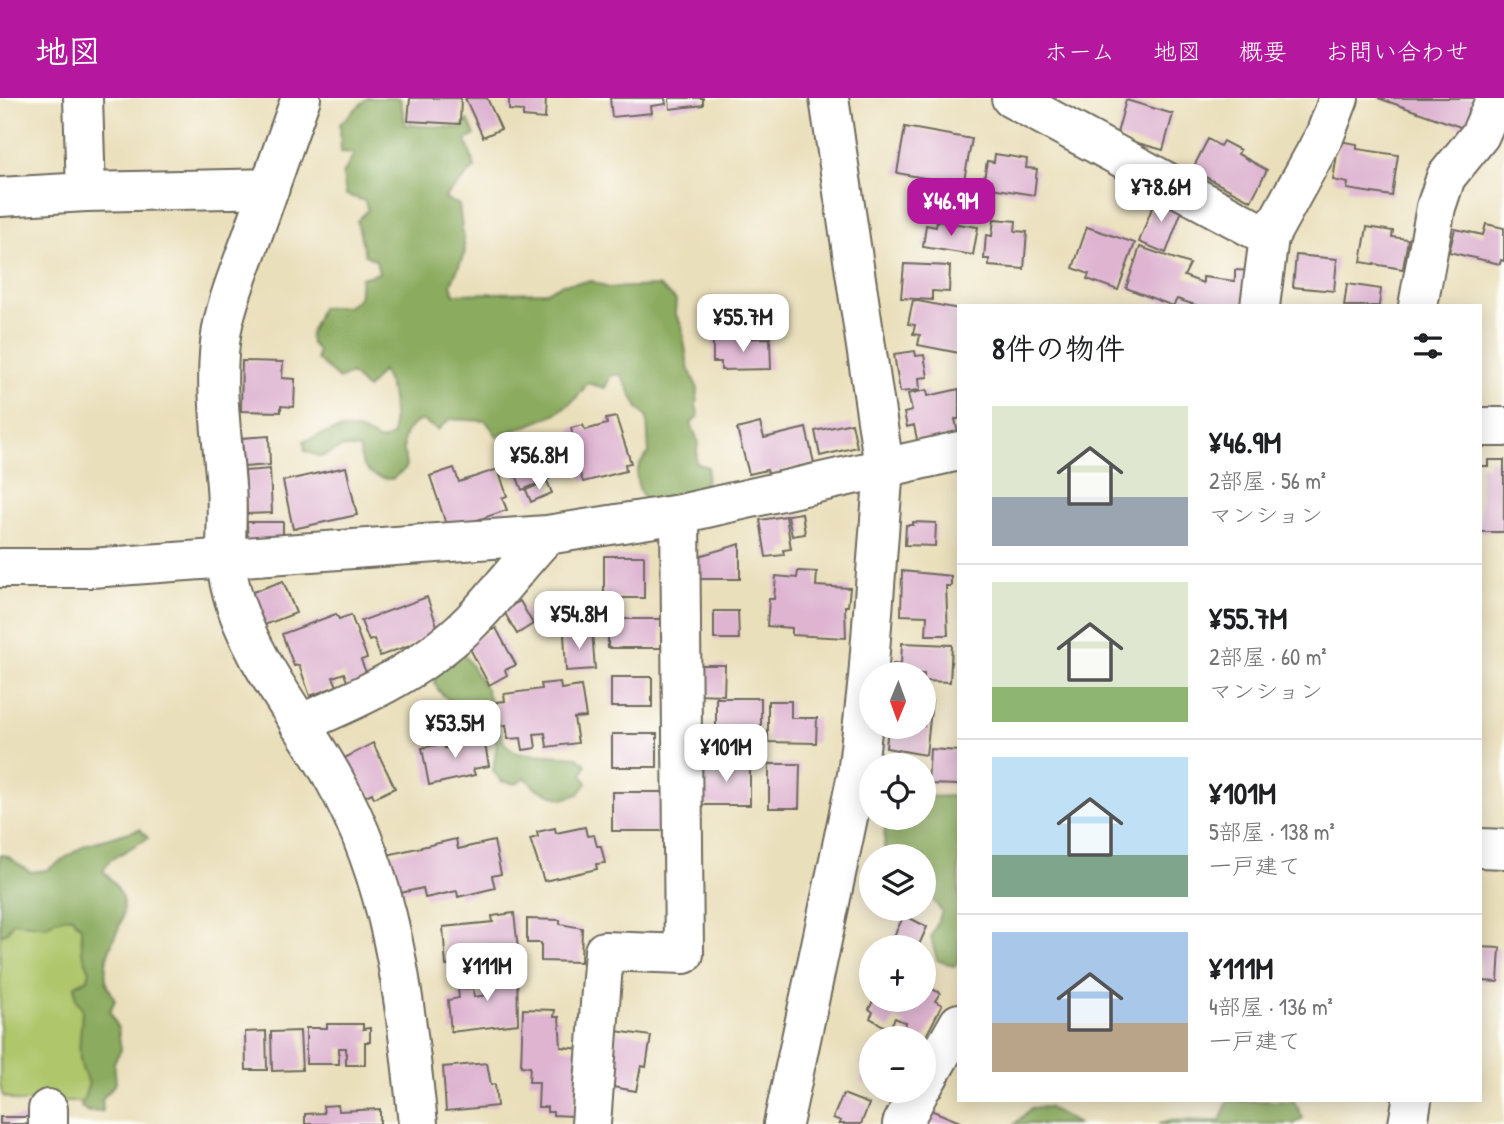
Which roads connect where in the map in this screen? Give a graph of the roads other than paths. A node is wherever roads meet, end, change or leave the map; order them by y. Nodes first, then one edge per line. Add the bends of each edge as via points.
1 (83, 98) edge
2 (301, 98) edge
3 (829, 98) edge
4 (1011, 98) edge
5 (1339, 98) edge
6 (1496, 98) edge
7 (270, 188) junction
8 (86, 192) junction
9 (0, 197) edge
10 (1269, 237) junction
11 (1260, 304) edge
12 (1418, 304) edge
13 (1482, 427) edge
14 (1504, 427) edge
15 (957, 451) edge
16 (884, 467) junction
17 (680, 514) junction
18 (547, 536) junction
19 (226, 557) junction
20 (0, 569) edge
21 (299, 724) junction
22 (1482, 848) edge
23 (1504, 849) edge
24 (957, 1026) edge
25 (936, 1063) edge
26 (1412, 1102) edge
27 (913, 1103) edge
28 (418, 1124) edge
29 (591, 1124) edge
30 (783, 1124) edge
31 (902, 1124) edge
32 (1408, 1124) edge

1 - 8 street
2 - 7 street
3 - 16 street
4 - 10 street
5 - 10 street via 1325,135
6 - 12 street via 1480,135 1446,177
7 - 8 street
7 - 19 street via 222,328 217,374
8 - 9 street
10 - 11 street
13 - 14 street
15 - 16 street
16 - 17 street
16 - 30 street via 857,775
17 - 18 street
17 - 29 street via 684,954 604,951
18 - 19 street
18 - 21 street via 478,614 426,658 368,695
19 - 20 street via 91,568
19 - 21 street via 231,590 250,637
21 - 28 street via 335,780 370,855 394,934
22 - 23 street
24 - 25 street
26 - 32 street
27 - 31 street

